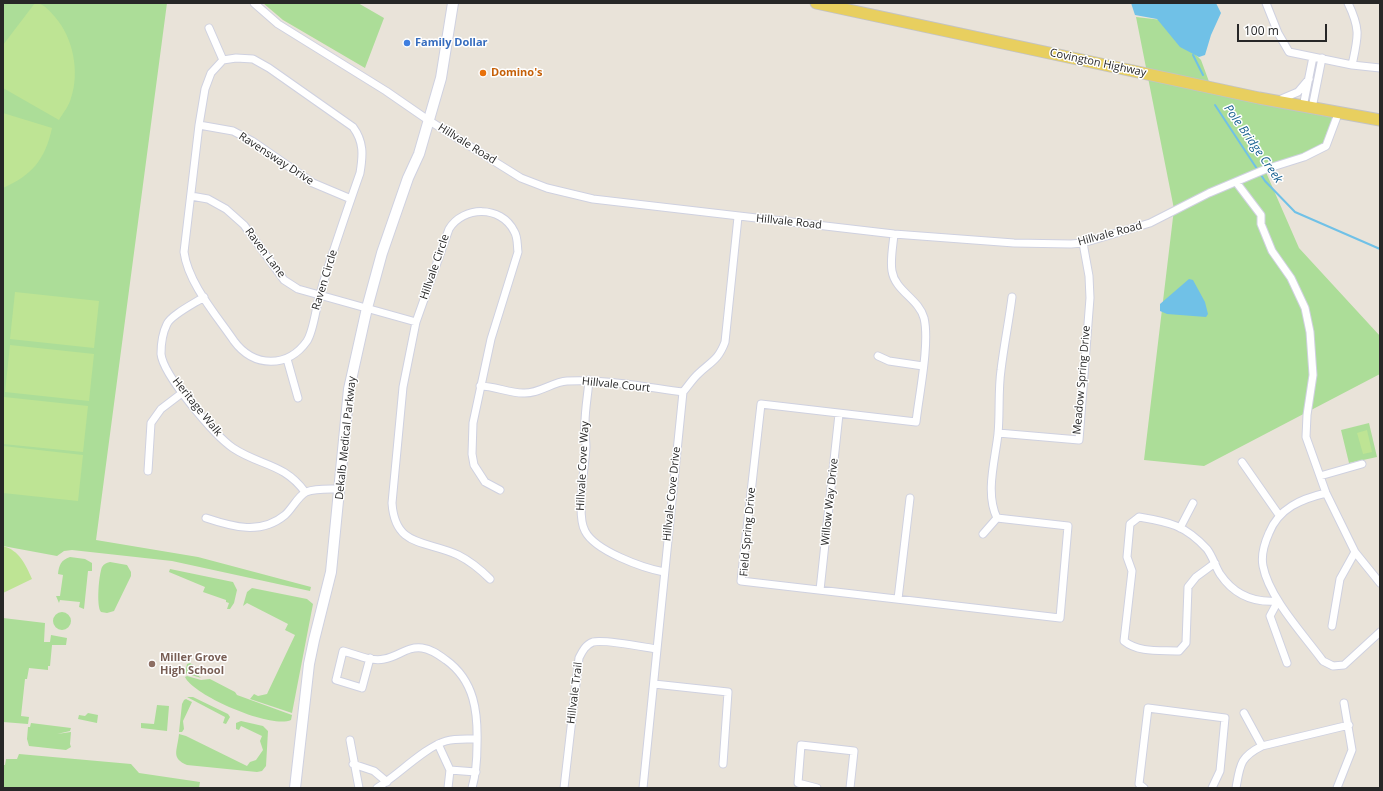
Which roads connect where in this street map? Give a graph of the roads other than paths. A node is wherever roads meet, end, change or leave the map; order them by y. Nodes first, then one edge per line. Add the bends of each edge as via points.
1 (254, 3) edge
2 (453, 3) edge
3 (816, 3) edge
4 (1266, 3) edge
5 (1348, 3) edge
6 (209, 28) dead end
7 (1314, 57) junction
8 (1322, 58) junction
9 (223, 60) junction
10 (1352, 65) junction
11 (1380, 68) edge
12 (1309, 79) junction
13 (1276, 101) junction
14 (1308, 108) junction
15 (1338, 114) junction
16 (428, 120) junction
17 (1380, 120) edge
18 (199, 125) junction
19 (1236, 182) junction
20 (191, 196) junction
21 (351, 199) junction
22 (738, 217) junction
23 (894, 234) junction
24 (1083, 243) junction
25 (319, 295) junction
26 (204, 297) junction
27 (1012, 297) dead end
28 (367, 308) junction
29 (416, 322) junction
30 (878, 356) dead end
31 (287, 359) junction
32 (923, 366) junction
33 (589, 380) junction
34 (480, 386) junction
35 (683, 392) junction
36 (182, 393) junction
37 (298, 398) dead end
38 (839, 414) junction
39 (998, 433) junction
40 (1242, 462) dead end
41 (1362, 464) dead end
42 (148, 470) dead end
43 (1320, 476) junction
44 (340, 489) junction
45 (500, 490) dead end
46 (305, 492) junction
47 (1326, 493) junction
48 (910, 498) dead end
49 (1194, 503) dead end
50 (1280, 515) junction
51 (206, 518) dead end
52 (997, 518) junction
53 (1180, 528) junction
54 (983, 534) dead end
55 (1355, 552) junction
56 (1215, 563) junction
57 (664, 572) junction
58 (490, 580) dead end
59 (1380, 583) edge
60 (820, 590) junction
61 (898, 599) junction
62 (1278, 601) junction
63 (1332, 626) dead end
64 (1380, 632) edge
65 (656, 649) junction
66 (370, 658) junction
67 (1287, 663) dead end
68 (654, 684) junction
69 (1344, 703) dead end
70 (1244, 713) dead end
71 (1348, 725) junction
72 (477, 739) junction
73 (350, 740) dead end
74 (438, 744) junction
75 (1262, 746) junction
76 (353, 764) junction
77 (723, 764) dead end
78 (450, 770) junction
79 (476, 772) junction
80 (387, 782) junction
81 (295, 788) edge
82 (359, 788) edge
83 (377, 788) edge
84 (448, 788) edge
85 (472, 788) edge
86 (564, 788) edge
87 (643, 788) edge
88 (818, 788) edge
89 (850, 788) edge
90 (1144, 788) edge
91 (1212, 788) edge
92 (1236, 788) edge
93 (1337, 788) edge

1 - 16 street, Hillvale Road via 278,24
2 - 16 main road, Dekalb Medical Parkway via 441,78
3 - 13 main road, Covington Highway
4 - 7 street via 1289,52
5 - 10 street via 1357,22 1357,40
6 - 9 street
7 - 8 street
7 - 12 street
8 - 10 street
8 - 14 street
9 - 18 street via 211,73 205,89
9 - 21 street, Raven Circle via 253,59 353,127 360,136 363,152 360,173
10 - 11 street
12 - 13 street via 1298,92
12 - 14 street
13 - 14 main road, Covington Highway
14 - 15 main road, Covington Highway
15 - 17 main road, Covington Highway
15 - 19 street, Hillvale Road via 1326,146 1304,157
16 - 22 street, Hillvale Road via 521,178 548,188 593,199
16 - 28 main road, Dekalb Medical Parkway via 419,154 382,253
18 - 20 street
18 - 21 street, Ravensway Drive via 233,132 252,141 313,183
19 - 24 street, Hillvale Road via 1150,223
19 - 43 street via 1261,215 1261,224 1272,251 1291,278 1305,308 1310,332 1313,375 1306,437
20 - 25 street, Raven Lane via 208,199 226,209 244,225 284,280 298,289
20 - 26 street via 185,263
21 - 25 street, Raven Circle
22 - 23 street, Hillvale Road
22 - 35 street via 725,342 715,362 698,375
23 - 24 street, Hillvale Road via 1014,244
23 - 32 street, Field Spring Drive via 892,272 898,286 914,301 924,317 926,333
24 - 39 street, Meadow Spring Drive via 1090,298 1079,440
25 - 28 street, Raven Lane
25 - 31 street, Raven Circle via 308,340
26 - 31 street via 245,354 270,362
26 - 36 street, Heritage Walk via 167,323 163,339 161,355
27 - 39 street via 1001,369
28 - 29 street, Raven Lane
28 - 44 main road, Dekalb Medical Parkway via 349,389
29 - 34 street, Hillvale Circle via 440,251 454,220 469,212 489,212 508,222 514,230 518,252 491,339
29 - 58 street, Hillvale Circle via 400,408 393,516 397,527 405,536 456,554 481,570
30 - 32 street via 889,361
31 - 37 street
32 - 38 street, Field Spring Drive via 916,422
33 - 34 street, Hillvale Court via 564,381 536,392 522,393
33 - 35 street, Hillvale Court
33 - 57 street, Hillvale Cove Way via 580,520 585,532 594,542 650,570
34 - 45 street, Hillvale Circle via 472,454 479,475 485,482
35 - 57 street, Hillvale Cove Drive
36 - 42 street via 161,409 151,423
36 - 46 street, Heritage Walk via 219,436 233,448 284,471 296,480
38 - 60 street, Willow Way Drive
38 - 60 street, Field Spring Drive via 761,404 741,581
39 - 52 street via 991,498
40 - 50 street
41 - 43 street
43 - 47 street
44 - 46 street
44 - 81 main road, Dekalb Medical Parkway via 331,572 309,664
46 - 51 street via 285,515 268,526 248,528
47 - 50 street via 1289,507
47 - 55 street
48 - 61 street
49 - 53 street
50 - 62 street via 1265,542 1262,565
52 - 54 street
52 - 61 street, Field Spring Drive via 1068,526 1060,618
53 - 56 street via 1207,549
53 - 56 street via 1170,522 1139,517 1130,524 1128,557 1132,571 1124,641 1131,647 1142,650 1179,651 1186,643 1188,587 1196,577
55 - 59 street
55 - 63 street via 1340,579
56 - 62 street via 1227,583 1242,595 1261,602
57 - 65 street, Hillvale Cove Drive
60 - 61 street, Field Spring Drive
62 - 64 street via 1323,661 1333,666 1344,665
62 - 67 street via 1270,616
65 - 68 street, Hillvale Cove Drive
65 - 86 street, Hillvale Trail via 606,642 593,642 584,648 579,658
66 - 66 street via 362,688 336,680 342,651
66 - 72 street via 385,659 406,650 422,648 431,650 452,664 467,684 476,705
68 - 77 street via 728,692
68 - 87 street, Hillvale Cove Drive
69 - 71 street
70 - 75 street
71 - 75 street
71 - 93 street via 1352,750
72 - 74 street via 448,740
72 - 79 street
73 - 76 street
74 - 78 street
74 - 80 street
75 - 92 street via 1250,752 1240,764
76 - 80 street via 374,771
76 - 82 street
78 - 79 street
78 - 84 street
79 - 85 street
80 - 83 street
88 - 89 street via 798,783 800,745 854,751
90 - 91 street via 1138,784 1148,708 1225,718 1220,771

